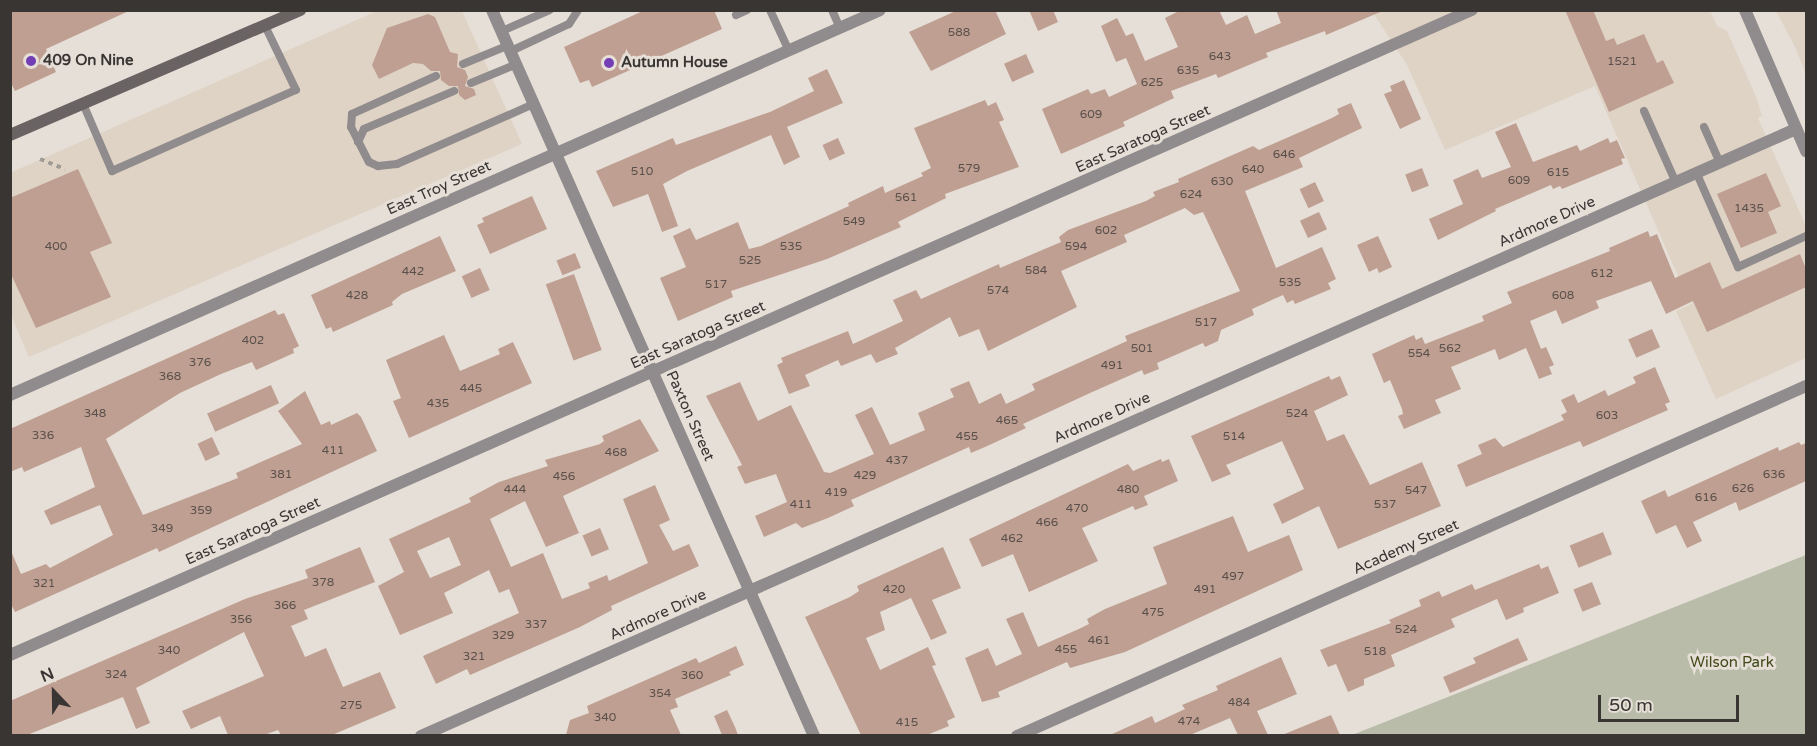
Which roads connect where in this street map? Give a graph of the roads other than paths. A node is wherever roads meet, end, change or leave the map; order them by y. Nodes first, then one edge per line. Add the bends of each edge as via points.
1 (300, 10) edge
2 (492, 10) edge
3 (550, 10) edge
4 (578, 10) edge
5 (747, 10) edge
6 (770, 10) edge
7 (832, 10) edge
8 (880, 10) edge
9 (1472, 10) edge
10 (1745, 10) edge
11 (736, 15) dead end
12 (265, 26) junction
13 (840, 28) junction
14 (502, 31) junction
15 (510, 48) junction
16 (789, 51) junction
17 (463, 64) dead end
18 (517, 64) junction
19 (436, 76) dead end
20 (471, 83) dead end
21 (454, 91) dead end
22 (534, 104) junction
23 (84, 106) junction
24 (1644, 111) dead end
25 (1704, 127) dead end
26 (1796, 129) junction
27 (10, 135) edge
28 (358, 142) junction
29 (1806, 151) edge
30 (556, 153) junction
31 (1720, 163) junction
32 (1697, 174) junction
33 (1676, 183) junction
34 (1806, 236) edge
35 (654, 371) junction
36 (1806, 386) edge
37 (10, 394) edge
38 (750, 590) junction
39 (10, 655) edge
40 (421, 735) edge
41 (814, 735) edge
42 (1017, 735) edge

1 - 12 main road
2 - 14 street, Paxton Street
3 - 14 lane
4 - 15 lane via 569,24
5 - 11 lane
6 - 16 lane
7 - 13 lane
8 - 13 street, East Troy Street
9 - 35 street, East Saratoga Street
10 - 26 street
12 - 23 main road
12 - 23 lane via 296,90 112,171
13 - 16 street, East Troy Street
14 - 15 street, Paxton Street
15 - 17 lane
15 - 18 street, Paxton Street
16 - 30 street, East Troy Street
18 - 20 lane
18 - 22 street, Paxton Street
19 - 28 lane via 357,109 350,120
21 - 28 lane via 364,129
22 - 28 lane via 388,166 369,162
22 - 30 street, Paxton Street
23 - 27 main road
24 - 33 lane
25 - 31 lane
26 - 29 street
26 - 31 street, Ardmore Drive
30 - 35 street, Paxton Street
30 - 37 street, East Troy Street
31 - 32 street, Ardmore Drive
32 - 33 street, Ardmore Drive
32 - 34 lane via 1738,267
33 - 38 street, Ardmore Drive
35 - 38 street, Paxton Street
35 - 39 street, East Saratoga Street
36 - 42 street, Academy Street
38 - 40 street, Ardmore Drive
38 - 41 street, Paxton Street

